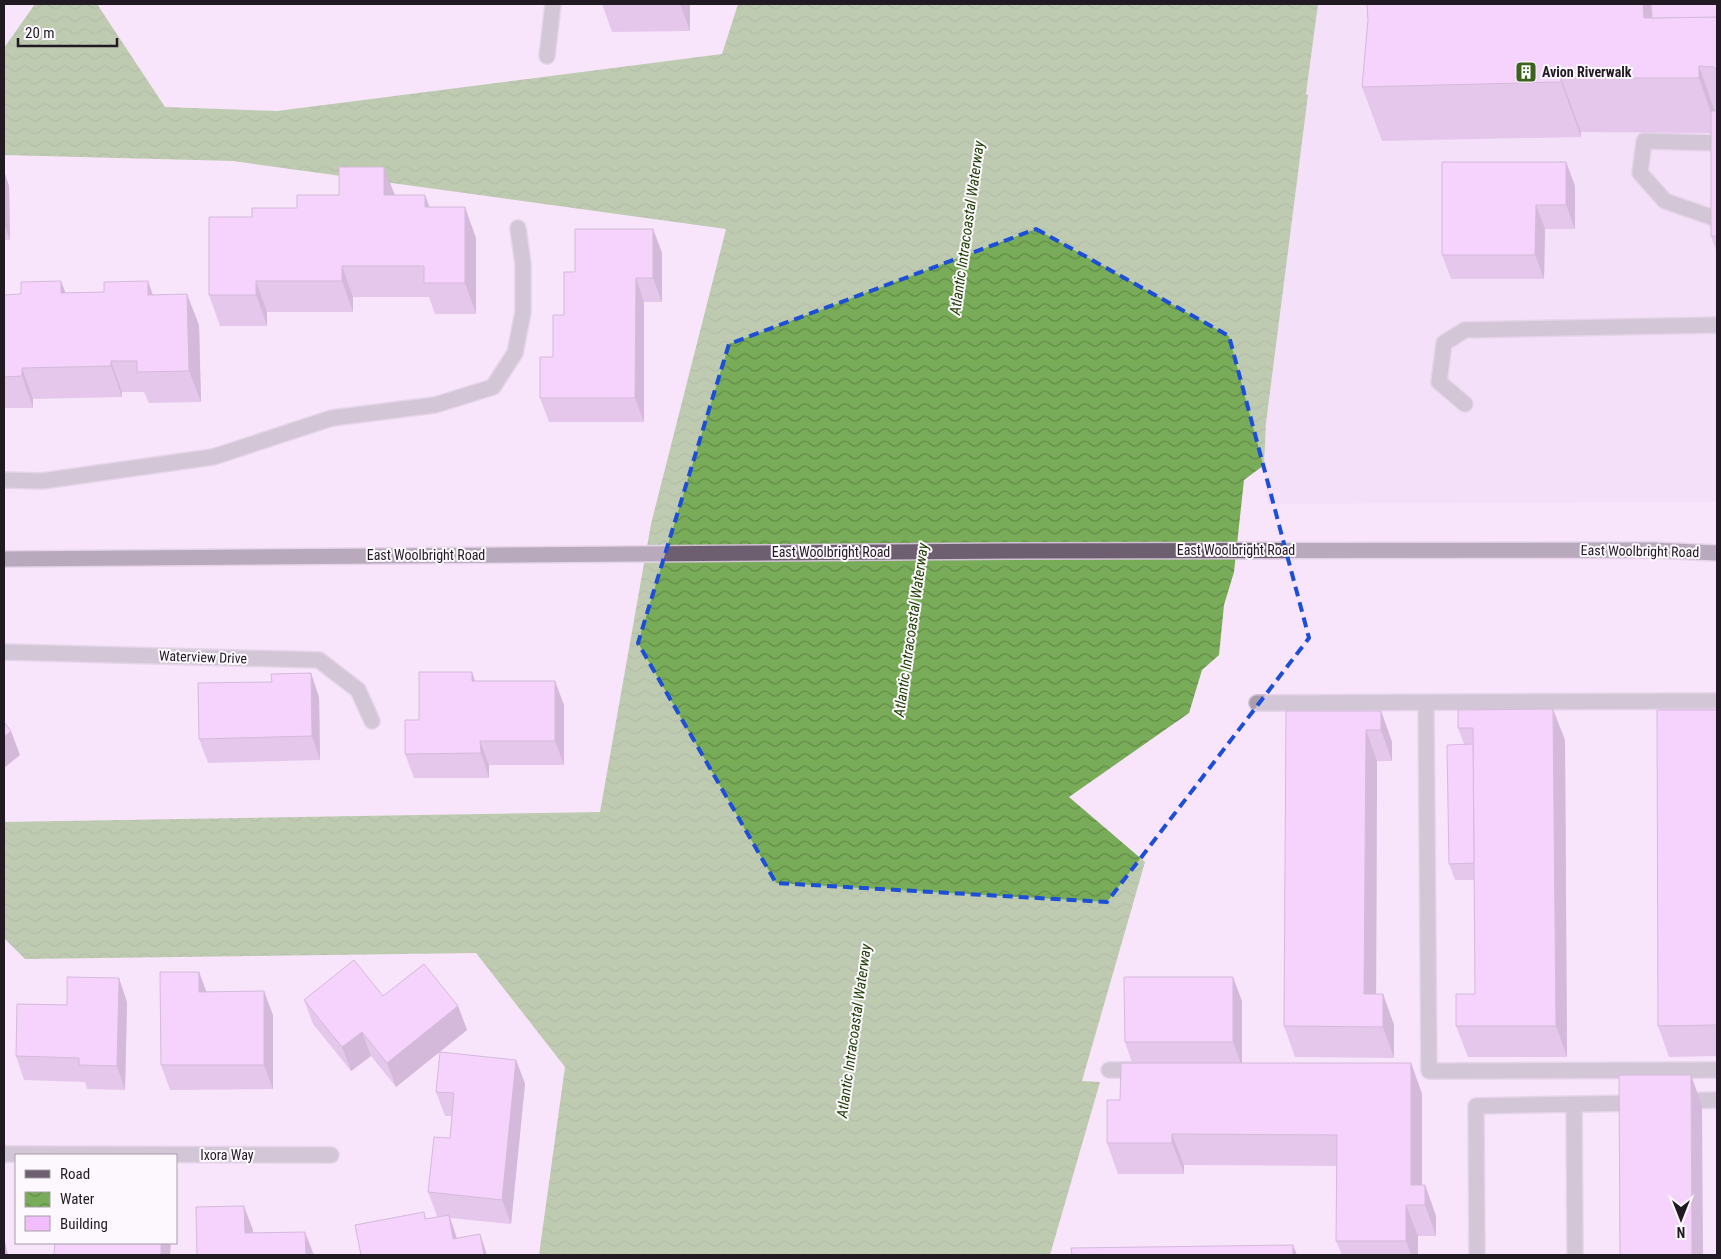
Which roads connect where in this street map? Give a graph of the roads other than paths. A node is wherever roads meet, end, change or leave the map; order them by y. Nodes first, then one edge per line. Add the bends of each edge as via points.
1 (553, 4) edge
2 (547, 56) dead end
3 (1717, 143) edge
4 (1717, 219) edge
5 (518, 228) dead end
6 (1717, 325) edge
7 (1465, 404) dead end
8 (4, 480) edge
9 (1717, 553) edge
10 (4, 559) edge
11 (4, 652) edge
12 (1717, 701) edge
13 (1426, 702) junction
14 (1257, 703) dead end
15 (372, 721) dead end
16 (1109, 1070) dead end
17 (1156, 1070) edge
18 (1717, 1070) edge
19 (1717, 1100) edge
20 (1650, 1102) edge
21 (1670, 1102) edge
22 (1574, 1105) junction
23 (178, 1155) edge
24 (331, 1155) dead end
25 (1477, 1255) edge
26 (1575, 1255) edge

1 - 2 street
3 - 4 street via 1644,142 1640,173 1665,201
5 - 8 street via 523,264 523,312 515,353 493,387 435,405 332,418 213,457 42,481
6 - 7 street via 1465,330 1444,343 1439,382
9 - 10 main road, East Woolbright Road via 1653,550 1270,550
11 - 15 street, Waterview Drive via 319,660 358,690
12 - 13 street
13 - 14 street
13 - 18 street via 1424,1071
16 - 17 street
19 - 21 street
20 - 22 street
22 - 25 street via 1476,1106
22 - 26 street
23 - 24 street, Ixora Way

